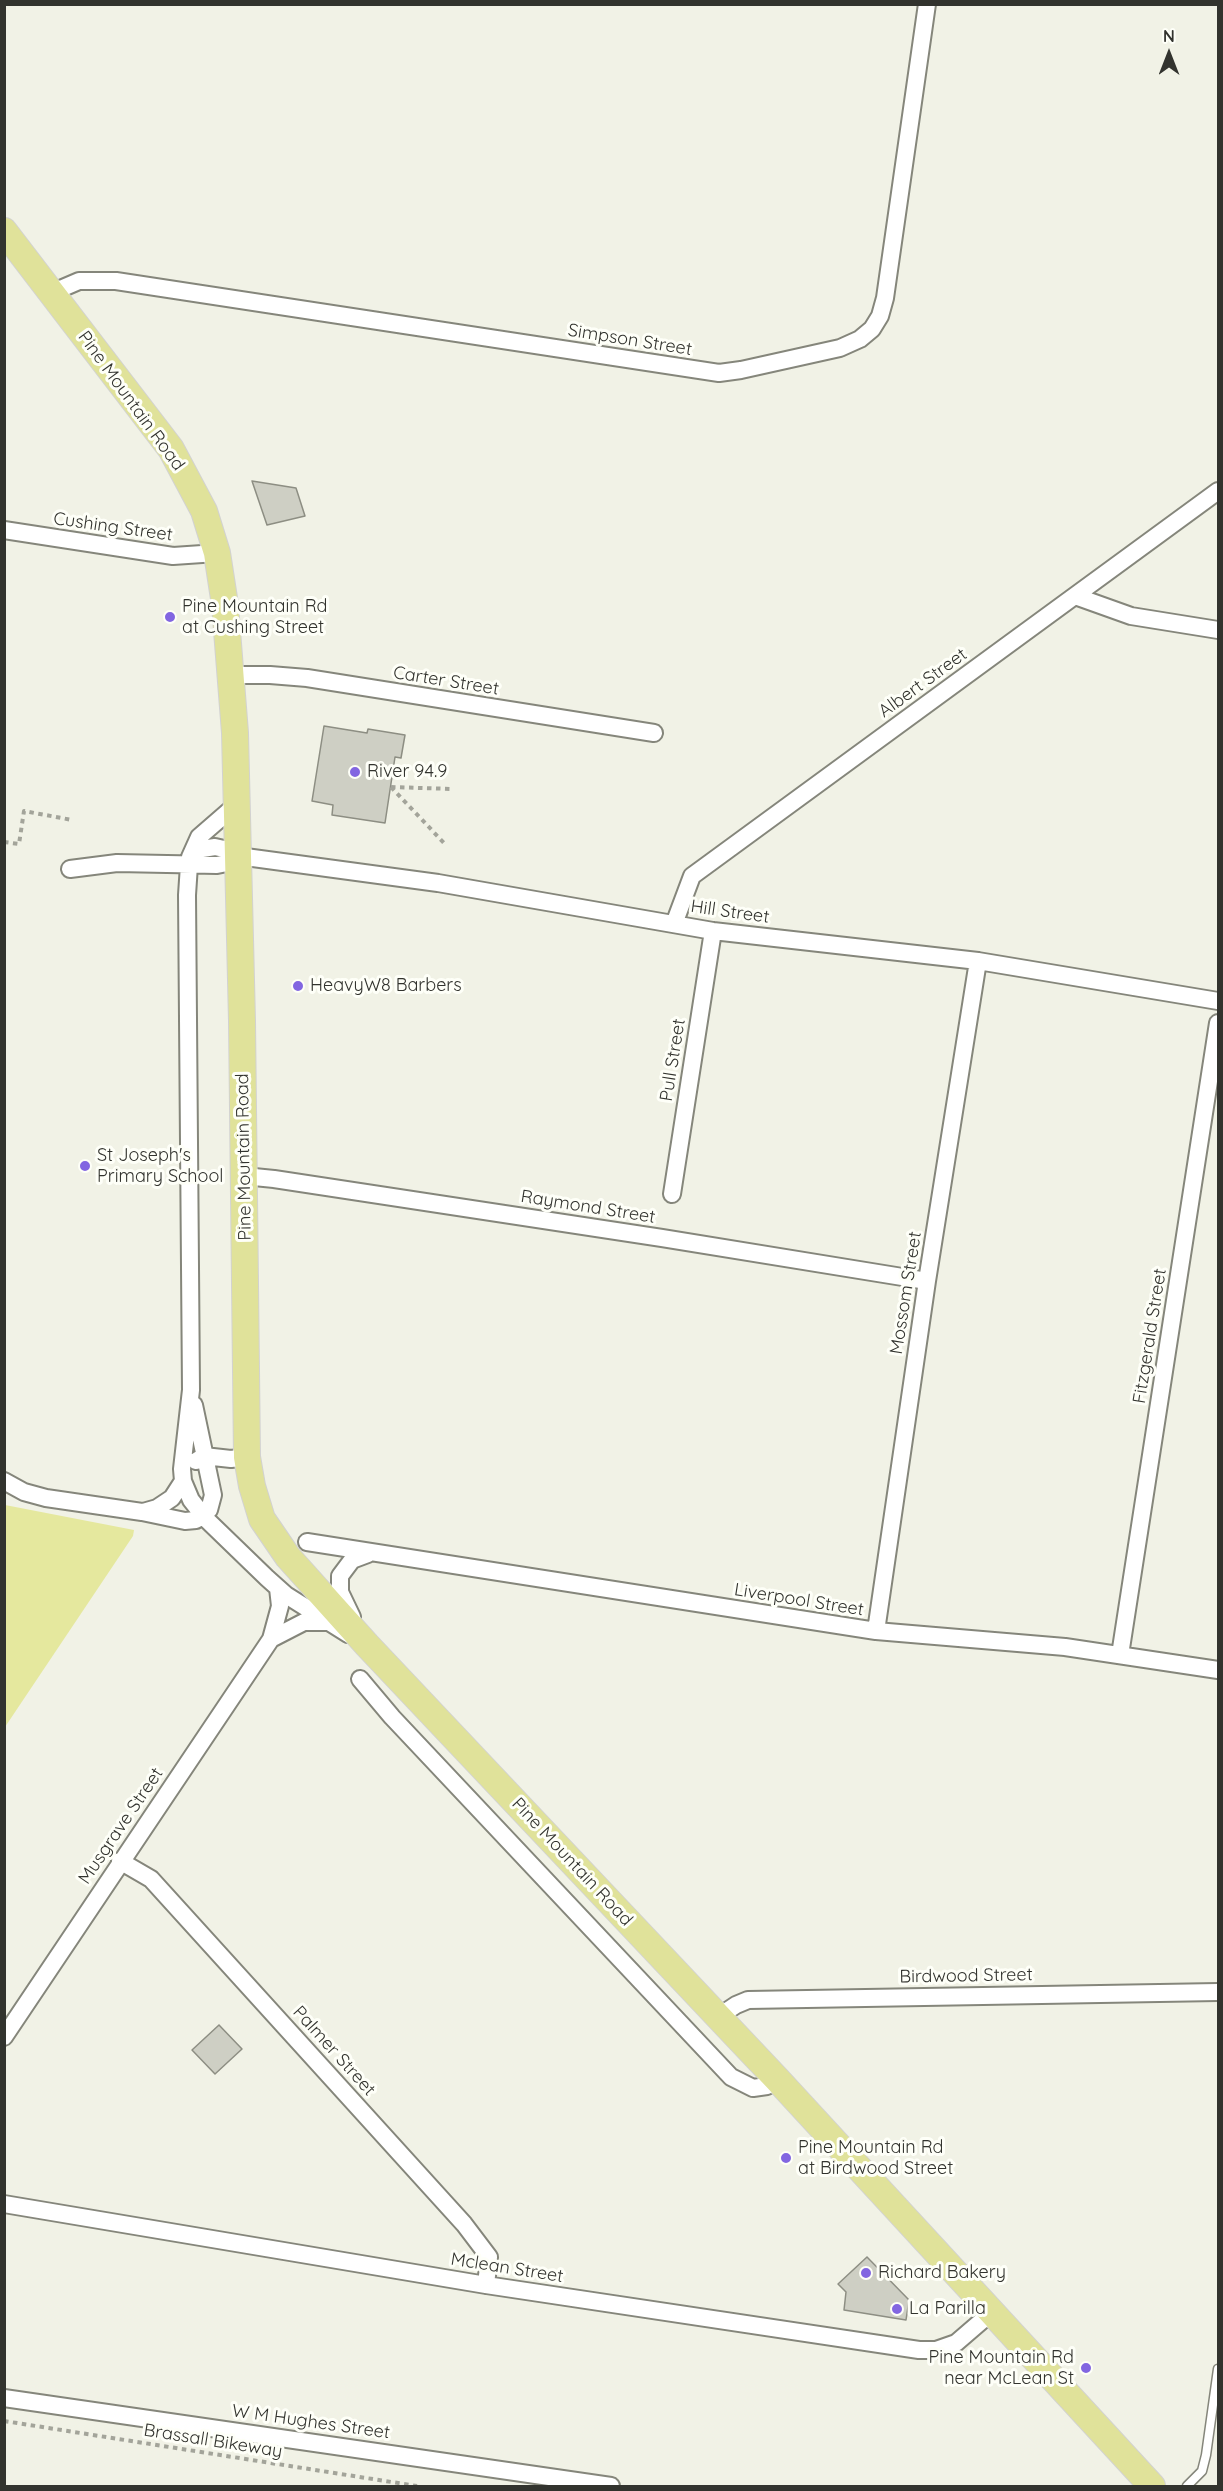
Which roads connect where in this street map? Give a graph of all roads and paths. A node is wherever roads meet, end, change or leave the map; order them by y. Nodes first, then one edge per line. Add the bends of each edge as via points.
1 (927, 4) edge
2 (4, 231) edge
3 (51, 293) junction
4 (1218, 491) edge
5 (4, 530) edge
6 (217, 553) junction
7 (1075, 596) junction
8 (1218, 630) edge
9 (232, 675) junction
10 (654, 733) dead end
11 (452, 789) dead end
12 (237, 804) junction
13 (72, 820) dead end
14 (4, 842) edge
15 (444, 843) dead end
16 (238, 856) junction
17 (189, 863) junction
18 (70, 869) dead end
19 (674, 924) junction
20 (713, 931) junction
21 (978, 961) junction
22 (1218, 1001) edge
23 (1218, 1023) edge
24 (244, 1176) junction
25 (672, 1194) dead end
26 (927, 1281) junction
27 (191, 1390) junction
28 (204, 1456) junction
29 (247, 1457) junction
30 (183, 1475) junction
31 (9, 1485) edge
32 (142, 1512) junction
33 (203, 1515) junction
34 (307, 1542) dead end
35 (375, 1554) junction
36 (278, 1588) junction
37 (328, 1622) junction
38 (876, 1631) junction
39 (271, 1639) junction
40 (367, 1645) junction
41 (1120, 1655) junction
42 (1218, 1670) edge
43 (360, 1679) dead end
44 (120, 1861) junction
45 (1218, 1992) edge
46 (718, 2017) junction
47 (4, 2037) edge
48 (777, 2079) junction
49 (4, 2204) edge
50 (486, 2285) junction
51 (992, 2312) junction
52 (1218, 2369) edge
53 (4, 2398) edge
54 (4, 2421) edge
55 (417, 2487) edge
56 (611, 2487) edge
57 (1152, 2487) edge
58 (1187, 2487) edge

1 - 3 street, Simpson Street via 885,298 872,329 840,348 720,373 116,281 79,281
2 - 3 main road, Pine Mountain Road
3 - 6 main road, Pine Mountain Road via 171,449 201,504
4 - 7 street, Albert Street
5 - 6 street, Cushing Street via 173,556
6 - 9 main road, Pine Mountain Road
7 - 8 street via 1131,616
7 - 19 street, Albert Street via 692,876
9 - 10 street, Carter Street via 307,678
9 - 12 main road, Pine Mountain Road
11 - 15 path via 391,787
12 - 16 main road, Pine Mountain Road
12 - 17 street via 199,837
13 - 14 path via 24,811 19,844
16 - 17 street via 215,847 195,852
16 - 19 street, Hill Street via 438,883
16 - 24 main road, Pine Mountain Road
17 - 18 street via 117,863
17 - 27 street
19 - 20 street, Hill Street
20 - 21 street, Hill Street
20 - 25 street, Pull Street
21 - 22 street, Hill Street
21 - 26 street, Mossom Street
23 - 41 street, Fitzgerald Street
24 - 26 street, Raymond Street
24 - 29 main road, Pine Mountain Road
26 - 38 street, Mossom Street
27 - 28 street
27 - 30 street
28 - 29 street
28 - 30 street
28 - 33 street via 213,1499
29 - 40 main road, Pine Mountain Road via 256,1505 268,1528 308,1580
30 - 32 street via 172,1498 158,1508
30 - 33 street, Pine Mountain Road via 191,1500
31 - 32 street via 46,1498
32 - 33 street via 188,1521
33 - 36 street, Pine Mountain Road
34 - 35 street, Liverpool Street
35 - 38 street, Liverpool Street
35 - 40 street, Liverpool Street via 352,1560 340,1573 339,1583 342,1600
36 - 37 street, Pine Mountain Road
36 - 39 street, Musgrave Street via 280,1605
37 - 39 street, Musgrave Street via 304,1622
37 - 40 street, Pine Mountain Road
38 - 41 street, Liverpool Street
39 - 44 street, Musgrave Street
40 - 46 main road, Pine Mountain Road
41 - 42 street, Liverpool Street
43 - 48 street, Pine Mountain Road via 731,2077 753,2088
44 - 47 street, Musgrave Street
44 - 50 street, Palmer Street via 151,1879 465,2224 489,2257
45 - 46 street, Birdwood Street via 769,1999 741,2002
46 - 48 main road, Pine Mountain Road
48 - 51 main road, Pine Mountain Road
49 - 50 street, Mclean Street
50 - 51 street, Mclean Street via 920,2350 936,2350 956,2343
51 - 57 main road, Pine Mountain Road
52 - 58 lane via 1202,2471
53 - 56 street, W M Hughes Street
54 - 55 path, Brassall Bikeway

